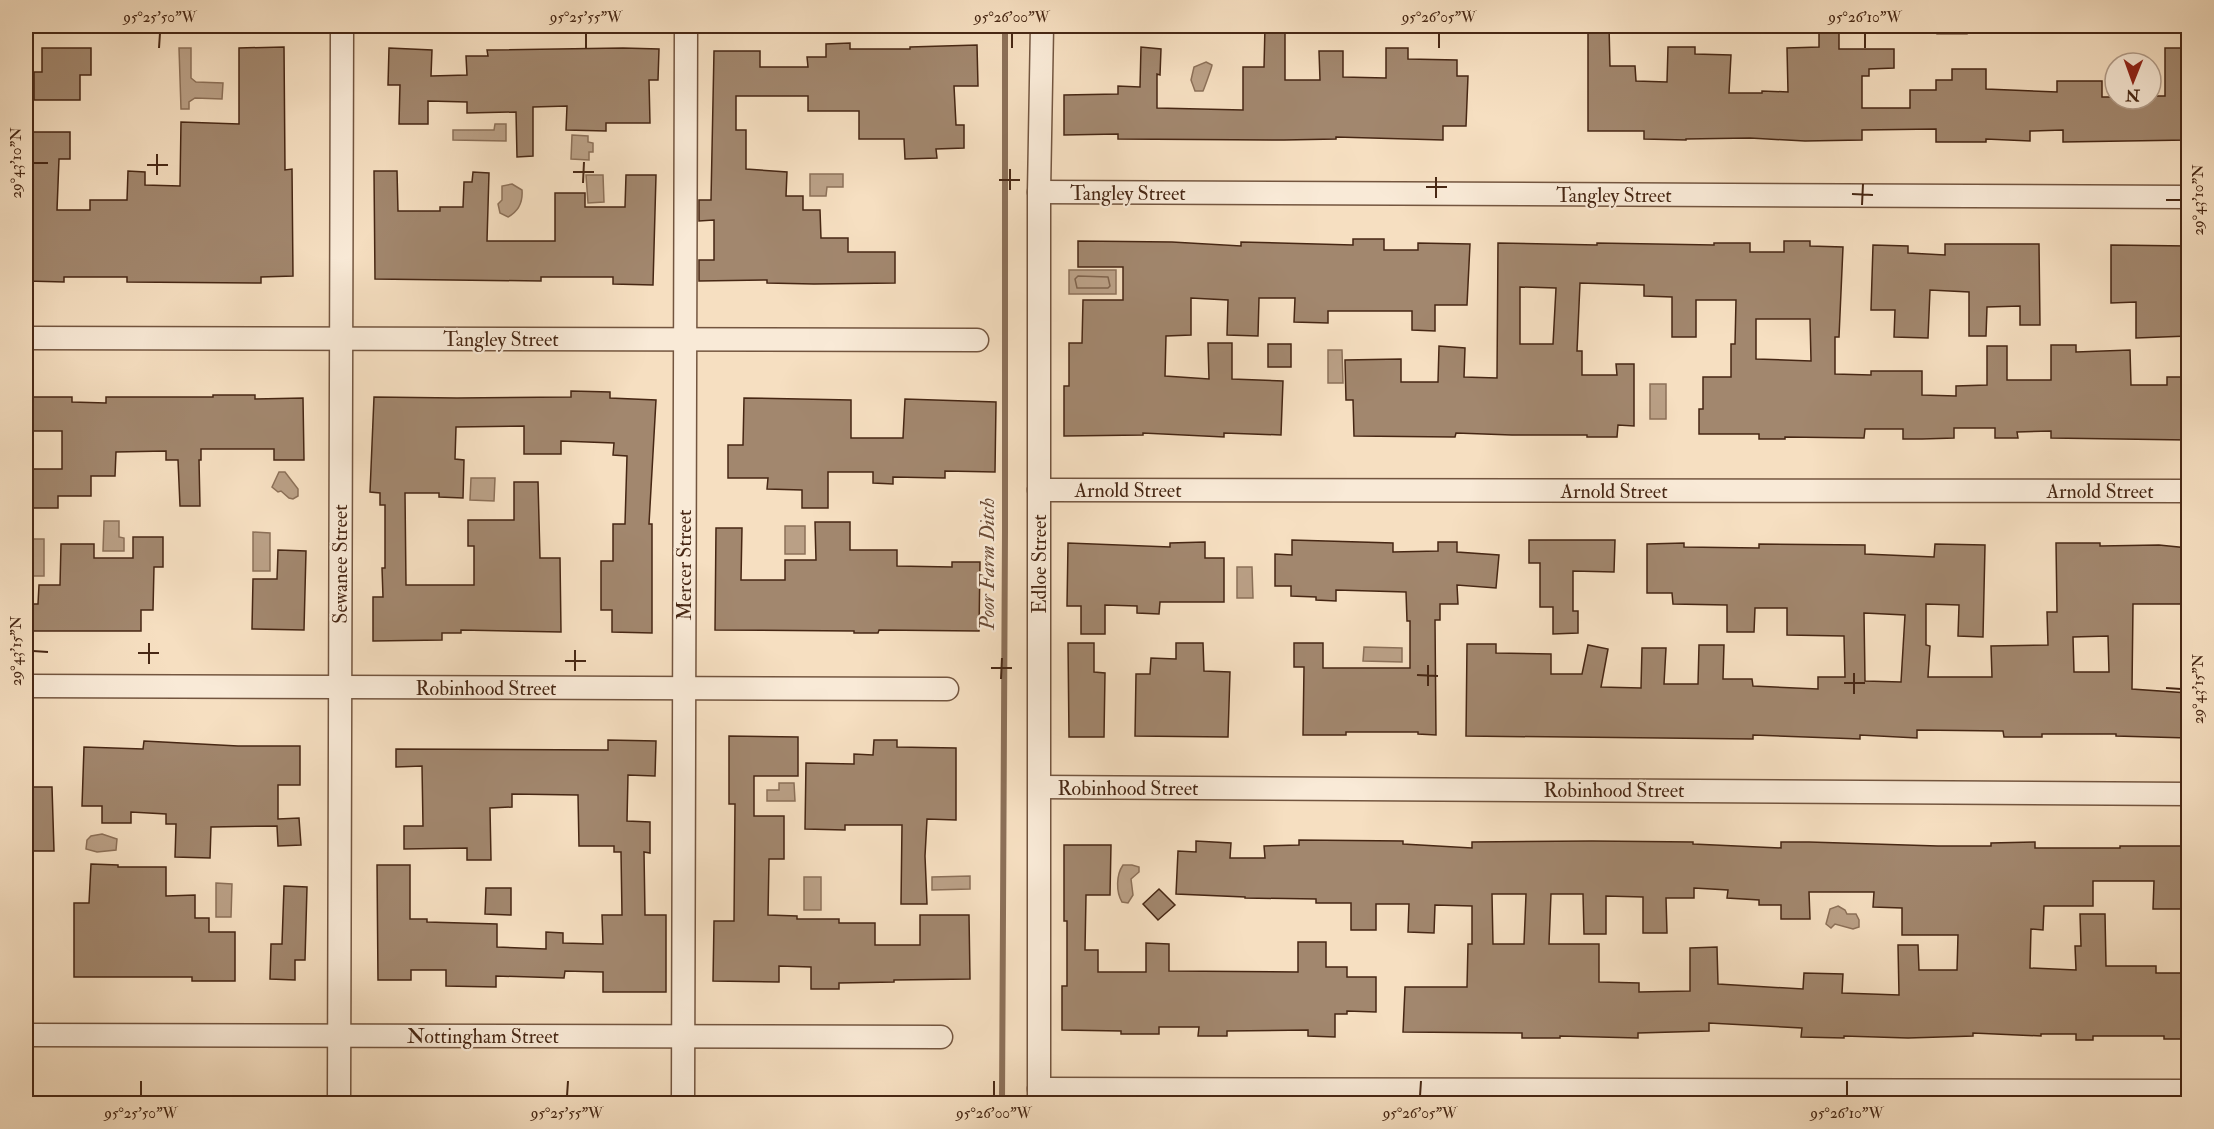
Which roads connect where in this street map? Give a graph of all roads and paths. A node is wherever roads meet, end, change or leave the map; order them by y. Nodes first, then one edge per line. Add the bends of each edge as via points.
1 (342, 26) edge
2 (686, 26) edge
3 (1042, 26) edge
4 (1039, 192) junction
5 (2188, 197) edge
6 (26, 338) edge
7 (341, 339) junction
8 (685, 340) junction
9 (977, 340) dead end
10 (1039, 490) junction
11 (2188, 491) edge
12 (26, 686) edge
13 (340, 687) junction
14 (684, 688) junction
15 (947, 689) dead end
16 (1040, 787) junction
17 (2188, 794) edge
18 (26, 1035) edge
19 (339, 1035) junction
20 (683, 1036) junction
21 (941, 1037) dead end
22 (2188, 1090) edge
23 (1039, 1096) edge
24 (339, 1104) edge
25 (683, 1104) edge

1 - 7 street, Sewanee Street
2 - 8 street, Mercer Street
3 - 4 street, Edloe Street
4 - 5 street, Tangley Street
4 - 10 street, Edloe Street
6 - 7 street, Tangley Street
7 - 8 street, Tangley Street
7 - 13 street, Sewanee Street
8 - 9 street, Tangley Street
8 - 14 street, Mercer Street
10 - 11 street, Arnold Street
10 - 16 street, Edloe Street
12 - 13 street, Robinhood Street
13 - 14 street, Robinhood Street
13 - 19 street, Sewanee Street
14 - 15 street, Robinhood Street
14 - 20 street, Mercer Street
16 - 17 street, Robinhood Street
16 - 23 street, Edloe Street
18 - 19 street, Nottingham Street
19 - 20 street, Nottingham Street
19 - 24 street, Sewanee Street
20 - 21 street, Nottingham Street
20 - 25 street, Mercer Street
22 - 23 street

